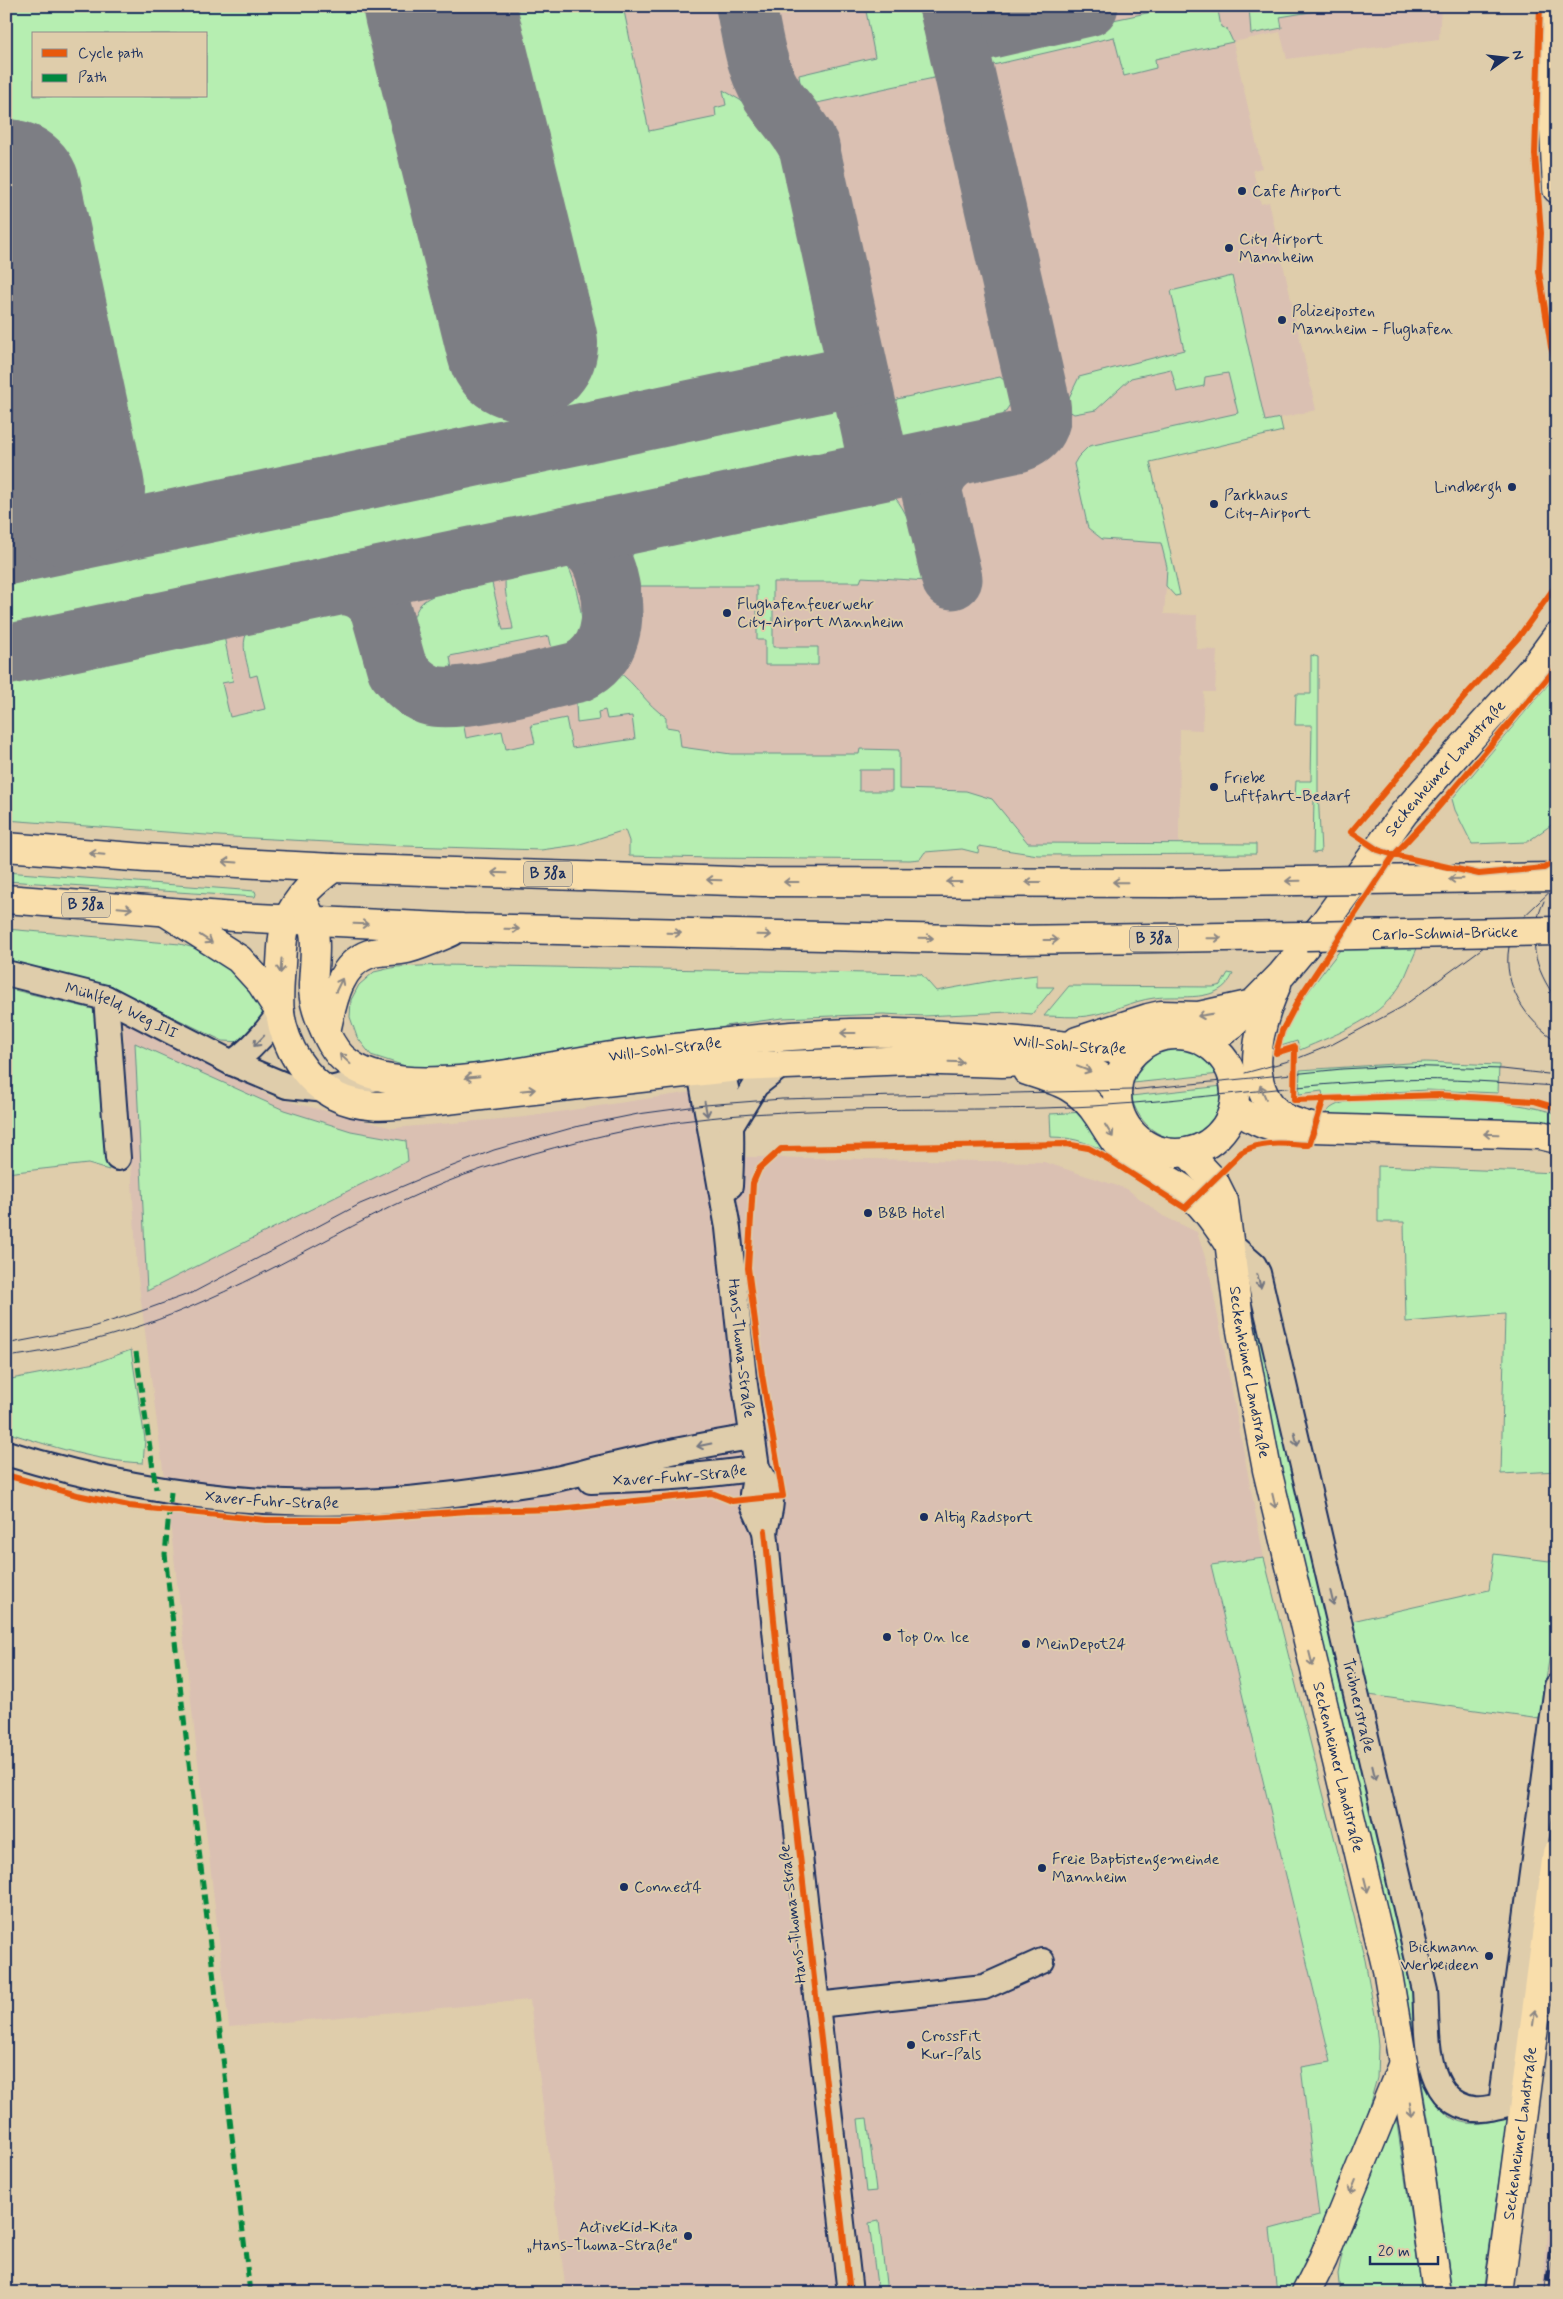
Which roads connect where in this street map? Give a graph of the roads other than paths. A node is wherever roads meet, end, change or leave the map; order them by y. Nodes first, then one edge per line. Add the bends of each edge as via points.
1 (1557, 17) edge
2 (1556, 28) edge
3 (1557, 189) edge
4 (1557, 636) edge
5 (6, 846) edge
6 (274, 865) junction
7 (333, 868) junction
8 (1557, 877) edge
9 (300, 897) junction
10 (6, 899) edge
11 (165, 912) junction
12 (300, 921) junction
13 (463, 928) junction
14 (1557, 931) edge
15 (6, 973) edge
16 (1269, 990) junction
17 (106, 998) junction
18 (280, 1012) junction
19 (326, 1032) junction
20 (1207, 1043) junction
21 (708, 1044) junction
22 (1062, 1046) junction
23 (1139, 1048) junction
24 (232, 1063) junction
25 (1002, 1063) junction
26 (783, 1064) junction
27 (1230, 1068) junction
28 (711, 1070) junction
29 (377, 1078) junction
30 (326, 1090) junction
31 (1117, 1090) junction
32 (1234, 1107) junction
33 (731, 1126) junction
34 (1314, 1128) junction
35 (1557, 1139) edge
36 (1187, 1152) junction
37 (118, 1158) dead end
38 (728, 1228) junction
39 (1230, 1244) junction
40 (752, 1437) junction
41 (6, 1453) edge
42 (757, 1468) junction
43 (542, 1482) junction
44 (1557, 1686) edge
45 (1557, 1853) edge
46 (1555, 1880) edge
47 (1042, 1961) dead end
48 (817, 2005) junction
49 (1404, 2061) junction
50 (1512, 2102) junction
51 (1323, 2259) junction
52 (850, 2293) edge
53 (1306, 2293) edge
54 (1327, 2293) edge
55 (1437, 2293) edge
56 (1499, 2293) edge

1 - 2 main road
2 - 3 main road via 1554,129
4 - 16 main road, Seckenheimer Landstraße via 1535,666 1404,813 1322,926
6 -> 5 main road, B 38a
6 - 7 main road, B 38a
6 - 9 main road, Will-Sohl-Straße
8 -> 7 main road, B 38a, bridge via 1169,882 762,882
7 - 9 main road
9 - 12 main road, Will-Sohl-Straße
10 -> 11 main road, B 38a
11 - 12 main road, B 38a
11 -> 18 main road via 239,959 261,983
12 -> 13 main road, B 38a
12 -> 18 main road via 282,943
12 - 19 main road, Will-Sohl-Straße via 316,940 313,988 317,1014
13 -> 14 main road, Carlo-Schmid-Brücke / B 38a, bridge via 1002,940
19 -> 13 main road via 336,991 345,973 356,963 367,955 406,949
15 - 17 street, Mühlfeld, Weg III
16 - 20 main road, Seckenheimer Landstraße
16 -> 22 main road via 1199,1016 1161,1015
16 - 27 main road, Seckenheimer Landstraße
34 -> 16 main road, Seckenheimer Landstraße via 1292,1122 1277,1112 1262,1091 1257,1058
17 - 24 street, Mühlfeld, Weg III
17 - 37 street
18 -> 24 street via 265,1034
18 - 30 main road, Will-Sohl-Straße via 288,1040 301,1066
29 -> 19 main road, Will-Sohl-Straße via 347,1062 331,1044
20 - 23 main road via 1188,1035 1167,1035
20 - 27 main road
22 -> 21 main road, Will-Sohl-Straße via 896,1033 816,1033
21 - 28 street, Hans-Thoma-Straße
21 -> 29 main road, Will-Sohl-Straße via 471,1078 423,1081
22 - 23 main road, Will-Sohl-Straße via 1108,1050
23 - 31 main road via 1126,1062
24 - 30 street, Mühlfeld, Weg III via 287,1086
26 -> 25 main road, Will-Sohl-Straße via 910,1060
25 -> 31 main road, Will-Sohl-Straße via 1046,1061 1082,1066 1105,1078
25 -> 39 main road, Seckenheimer Landstraße via 1080,1092 1116,1144 1129,1157 1195,1199
26 - 28 main road, Will-Sohl-Straße
26 - 33 street via 756,1085
27 - 32 main road via 1236,1093
30 -> 28 main road, Will-Sohl-Straße via 356,1103 390,1105
28 - 33 street, Hans-Thoma-Straße
28 -> 38 street, Hans-Thoma-Straße
29 - 30 street, Mühlfeld, Weg III
31 - 36 main road via 1122,1117 1137,1138 1160,1151
32 - 34 main road via 1266,1126 1287,1130
32 - 36 main road via 1230,1120 1212,1141
33 - 38 street, Hans-Thoma-Straße
35 -> 34 main road, Seckenheimer Landstraße via 1540,1135
36 - 39 main road, Seckenheimer Landstraße via 1214,1181 1224,1201
38 - 40 street, Hans-Thoma-Straße
39 -> 49 main road, Seckenheimer Landstraße via 1239,1320 1267,1470 1388,1974
39 -> 50 street, Trübnerstraße via 1254,1265 1258,1273 1425,1990 1429,2056 1437,2084 1455,2104 1476,2110
40 - 42 street, Hans-Thoma-Straße
40 -> 43 street, Xaver-Fuhr-Straße
41 - 43 street, Xaver-Fuhr-Straße via 47,1466 164,1490 216,1498 287,1502 415,1498
42 - 43 street, Xaver-Fuhr-Straße via 673,1479
42 - 48 street, Hans-Thoma-Straße via 752,1494 765,1531
44 - 50 street, Seckenheimer Landstraße
45 - 46 main road, Seckenheimer Landstraße
50 -> 46 main road, Seckenheimer Landstraße
47 - 48 street, Hans-Thoma-Straße via 984,1987
48 - 52 street, Hans-Thoma-Straße
49 -> 51 main road
49 -> 55 main road, Seckenheimer Landstraße
50 - 56 main road, Seckenheimer Landstraße
51 - 53 main road
51 - 54 main road

